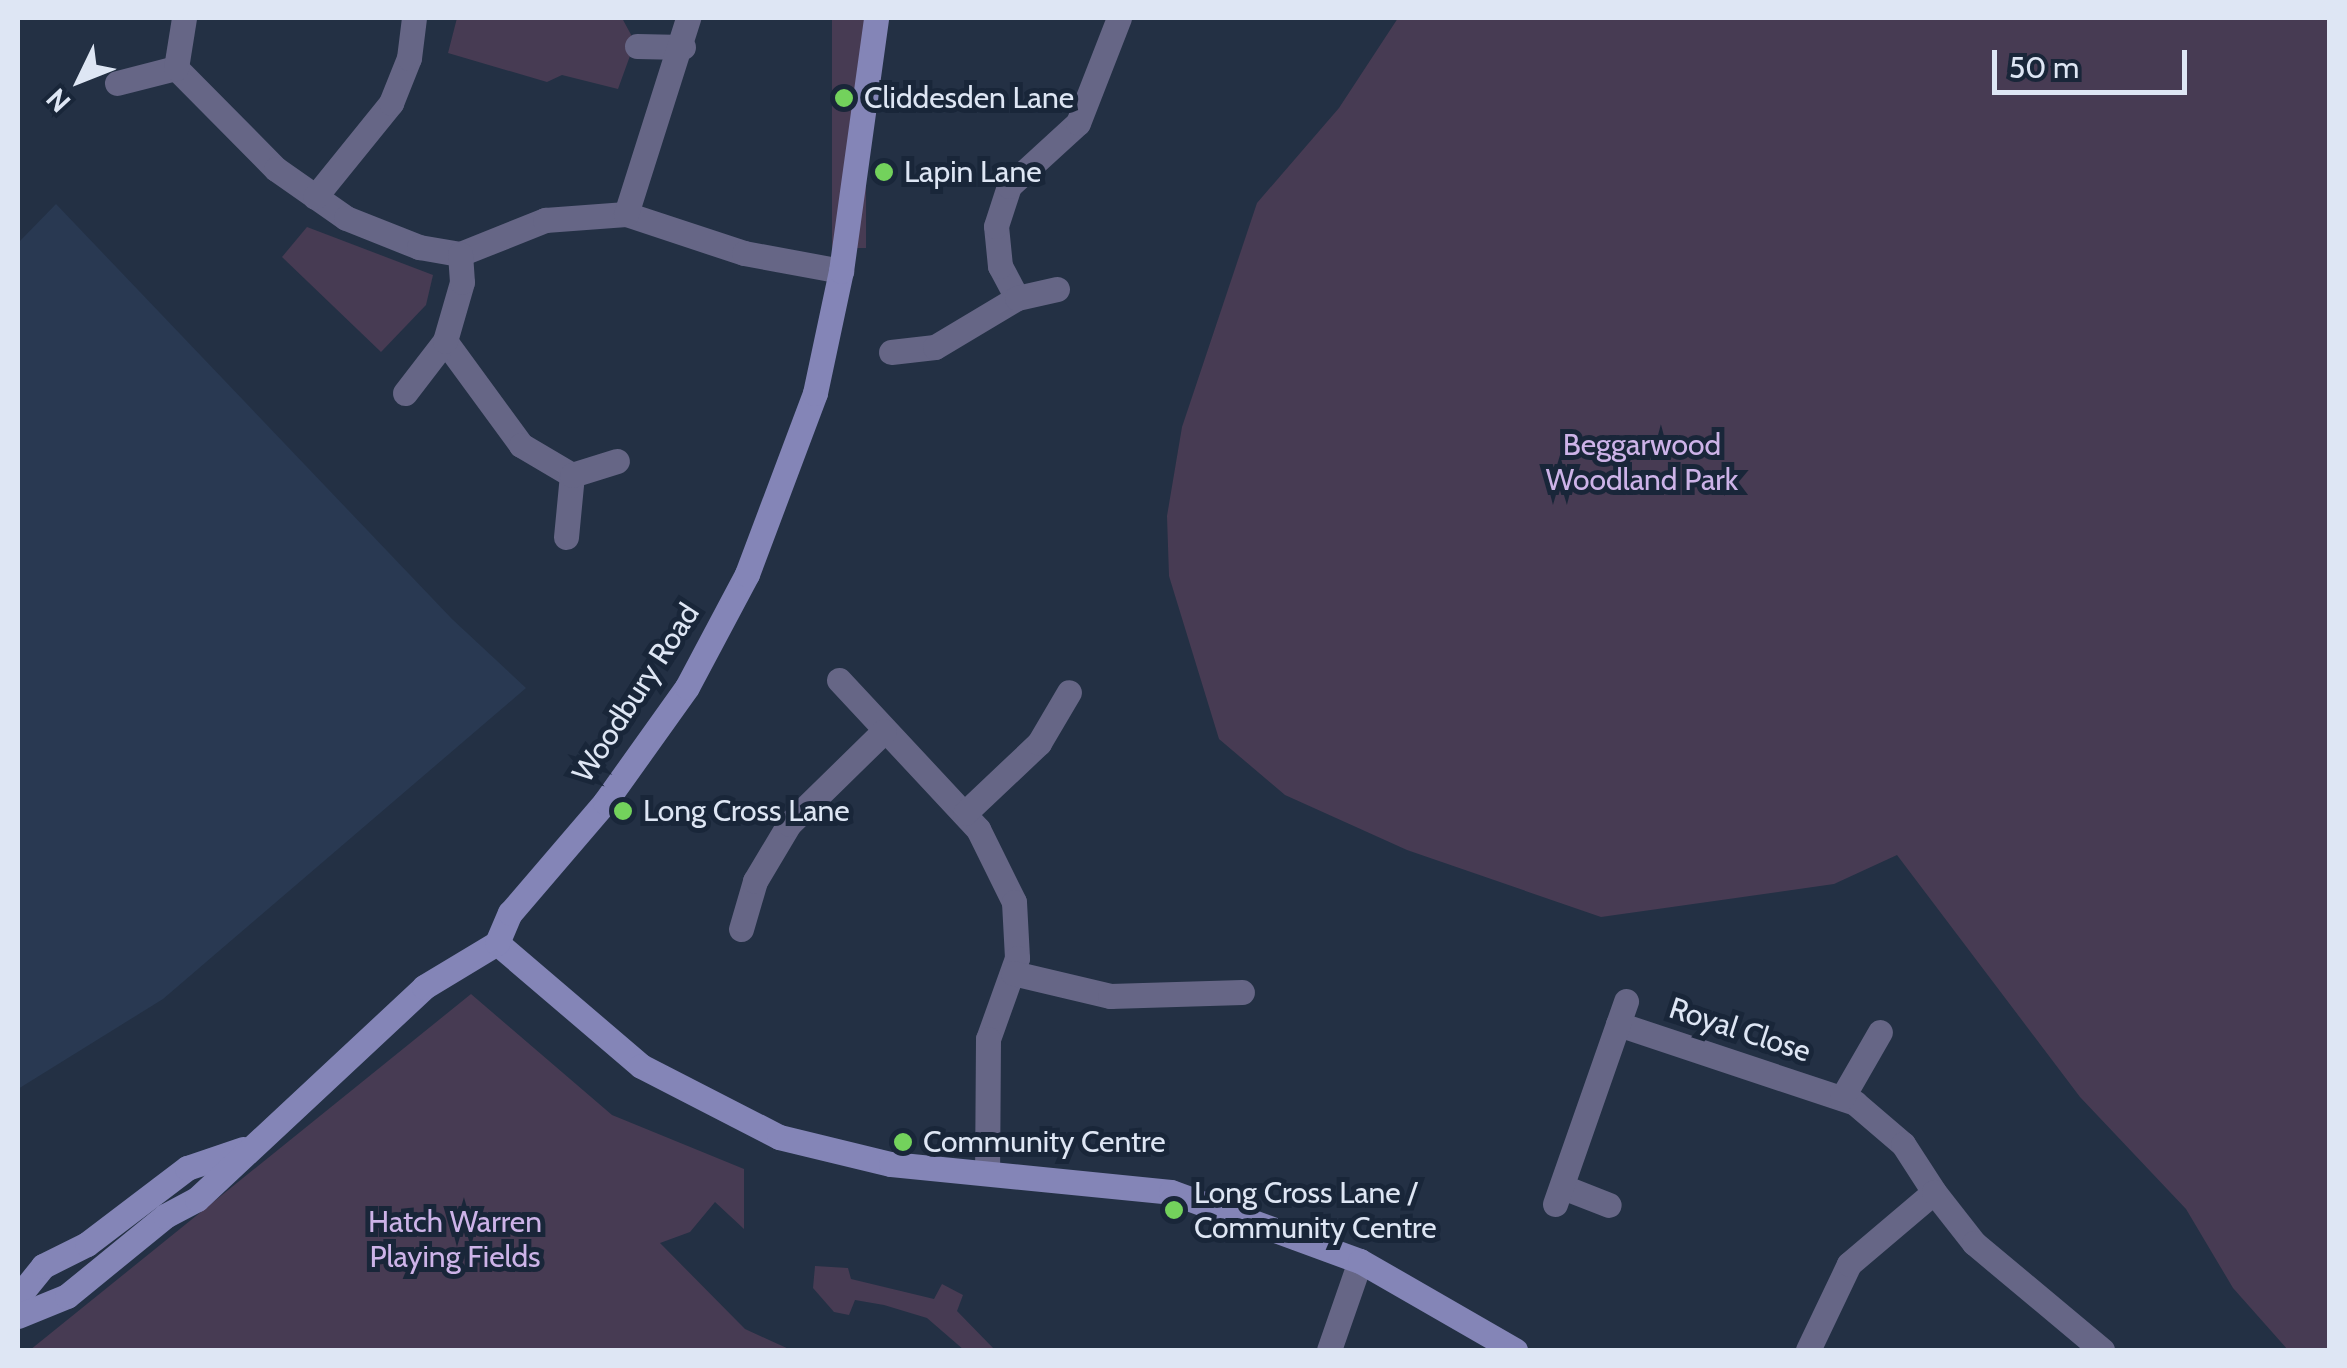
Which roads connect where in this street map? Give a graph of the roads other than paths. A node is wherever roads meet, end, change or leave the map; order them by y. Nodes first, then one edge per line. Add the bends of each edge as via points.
1 (184, 18) edge
2 (414, 18) edge
3 (688, 18) edge
4 (876, 18) edge
5 (1119, 18) edge
6 (637, 46) dead end
7 (683, 47) junction
8 (176, 68) junction
9 (117, 83) dead end
10 (315, 197) junction
11 (626, 214) junction
12 (460, 254) junction
13 (841, 272) junction
14 (1057, 290) dead end
15 (1017, 298) junction
16 (445, 341) junction
17 (892, 352) dead end
18 (405, 393) dead end
19 (616, 461) dead end
20 (572, 476) junction
21 (566, 537) dead end
22 (839, 680) dead end
23 (1068, 692) dead end
24 (884, 731) junction
25 (965, 813) junction
26 (740, 929) dead end
27 (497, 943) junction
28 (1013, 972) junction
29 (1242, 992) dead end
30 (1880, 1032) dead end
31 (1842, 1098) junction
32 (243, 1149) junction
33 (987, 1172) junction
34 (1934, 1192) junction
35 (1609, 1204) dead end
36 (1360, 1262) junction
37 (18, 1297) edge
38 (18, 1316) edge
39 (1329, 1350) edge
40 (1515, 1350) edge
41 (1808, 1350) edge
42 (2102, 1350) edge

1 - 8 street
2 - 10 street via 410,58 391,103
3 - 7 street
4 - 13 street, Woodbury Road
5 - 15 street via 1078,124 1009,186 996,226 1000,266
6 - 7 street
7 - 11 street
8 - 9 street
8 - 10 street via 276,169
10 - 12 street via 384,236
11 - 12 street via 545,220
11 - 13 street via 744,253
12 - 16 street via 457,310
13 - 27 street, Woodbury Road via 798,445 706,656 606,802 510,913
14 - 15 street
15 - 17 street via 935,347
16 - 18 street
16 - 20 street via 521,445
19 - 20 street
20 - 21 street
22 - 24 street
23 - 25 street via 1039,743
24 - 25 street
24 - 26 street via 789,824 755,881
25 - 28 street via 998,861 1014,902 1019,930
27 - 32 street via 424,986 323,1084
27 - 33 street via 609,1043 714,1108 845,1156
28 - 29 street via 1110,996
28 - 33 street via 988,1039
30 - 31 street
31 - 34 street, Royal Close via 1891,1132
31 - 35 street, Royal Close via 1622,1013 1559,1196
32 - 37 street via 188,1168 87,1244 44,1266
32 - 38 street via 197,1198 67,1296
33 - 36 street via 1171,1192
34 - 41 street via 1849,1264
34 - 42 street, Royal Close via 1974,1243
36 - 39 street
36 - 40 street

